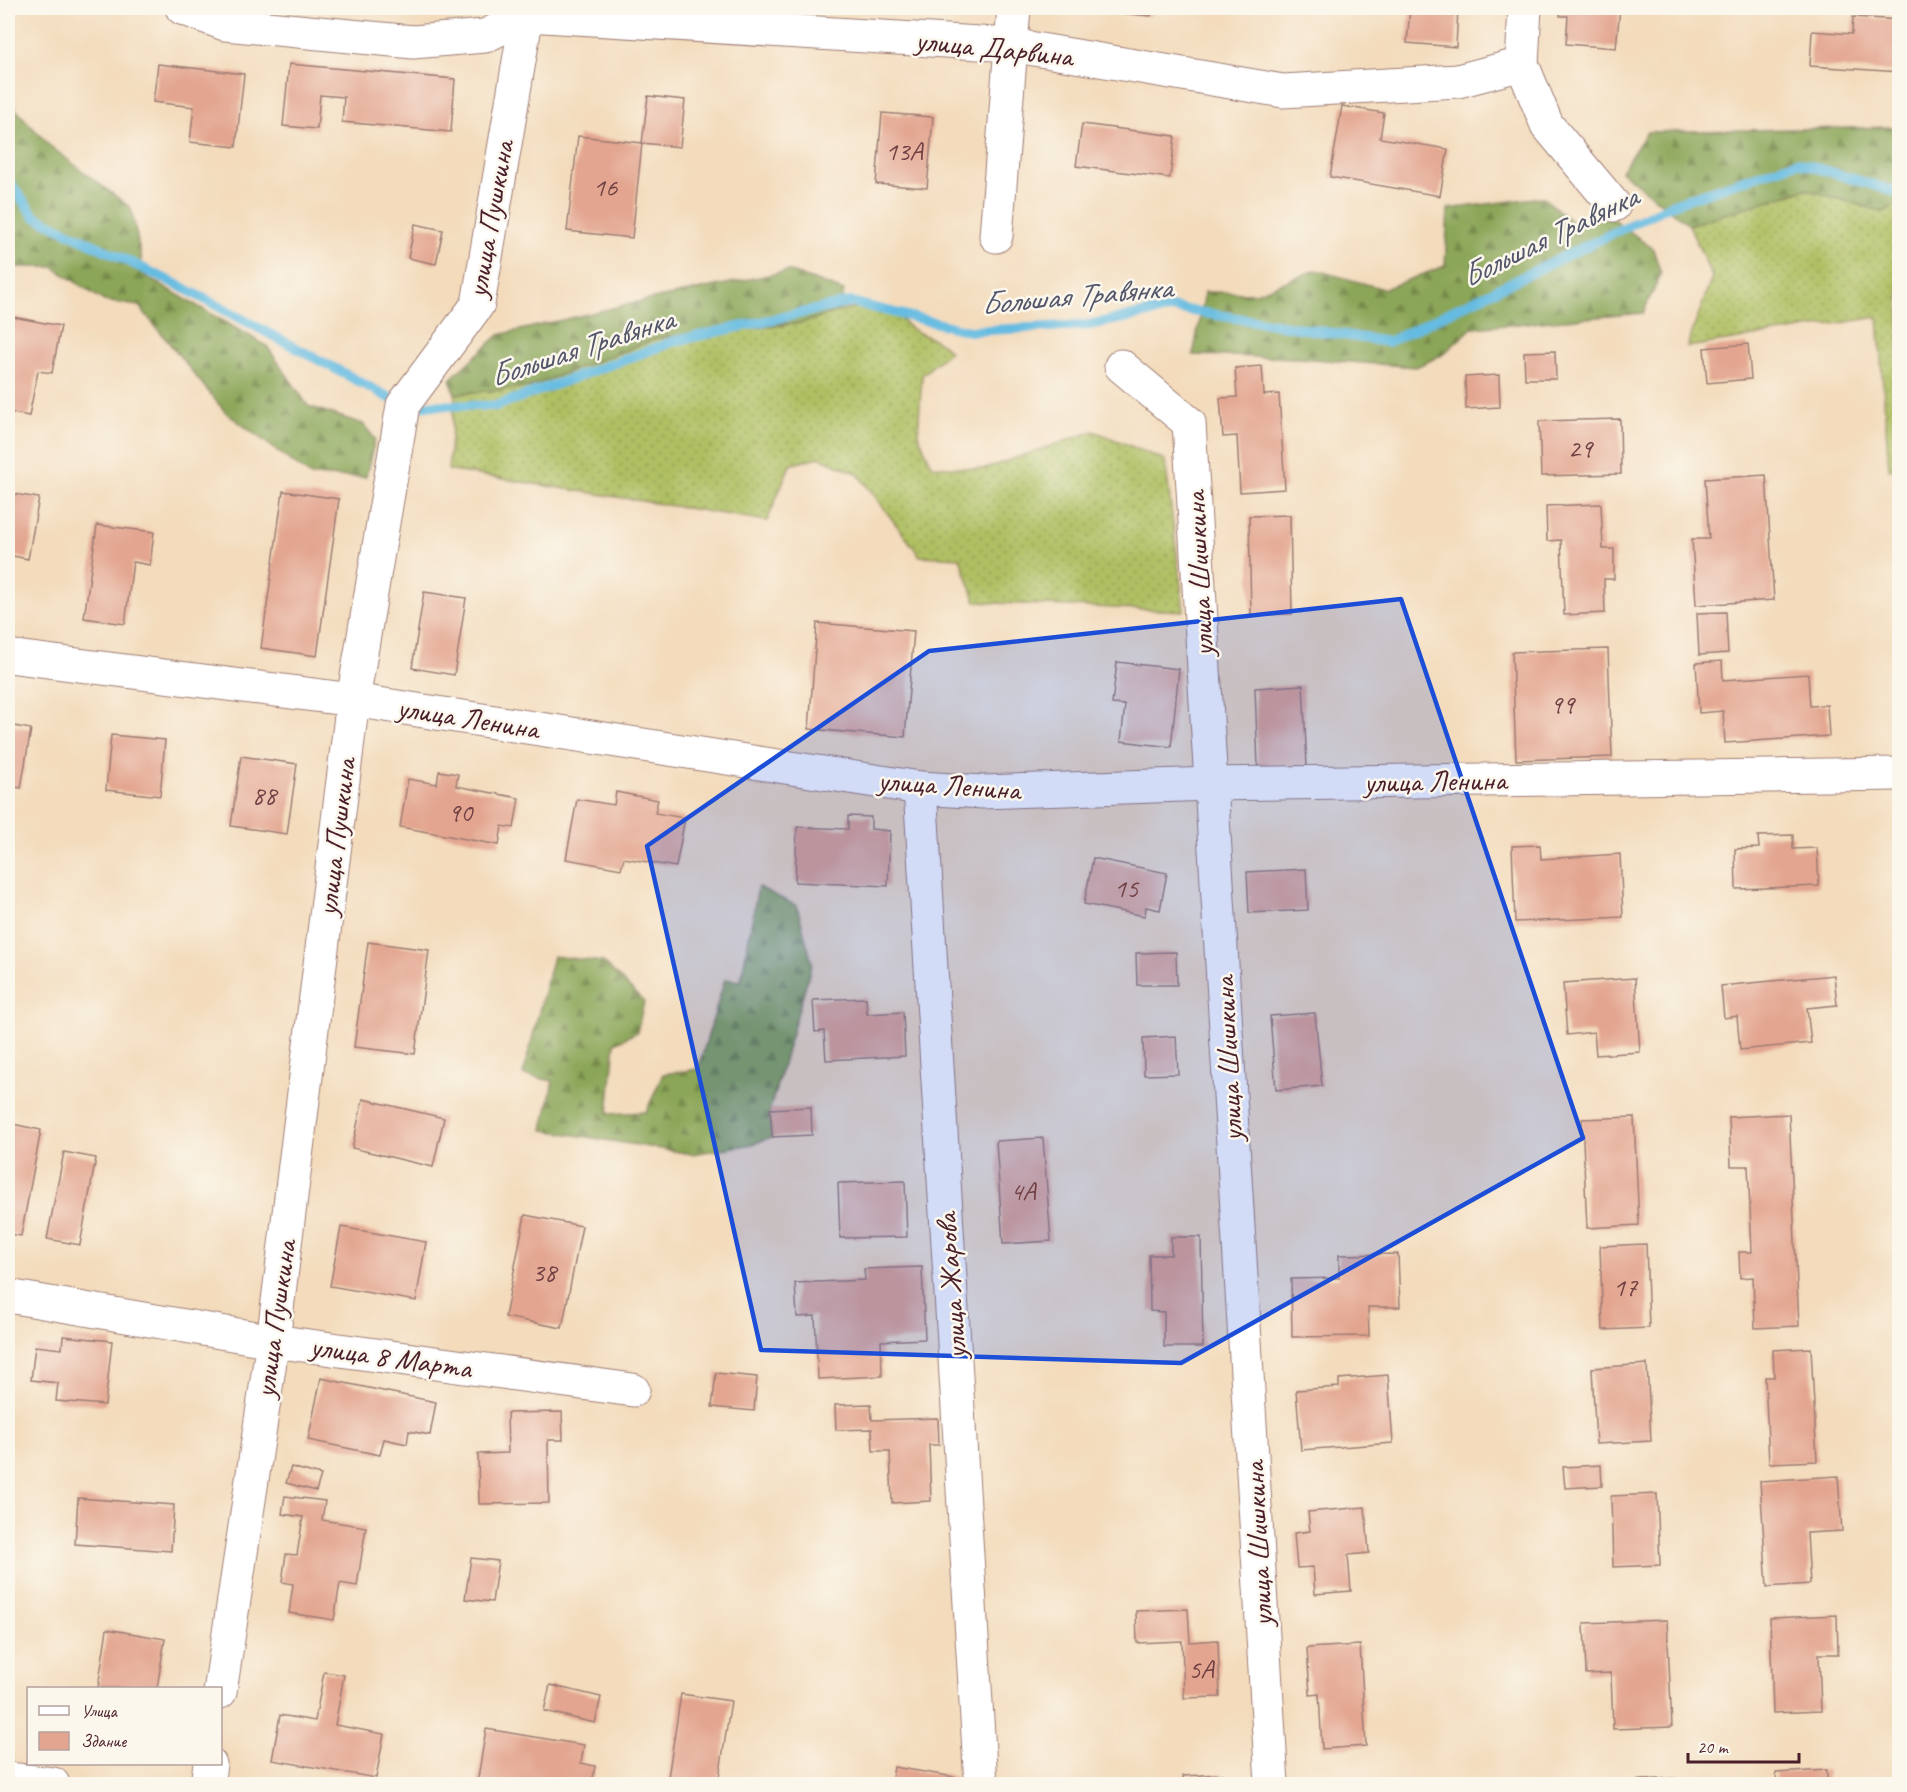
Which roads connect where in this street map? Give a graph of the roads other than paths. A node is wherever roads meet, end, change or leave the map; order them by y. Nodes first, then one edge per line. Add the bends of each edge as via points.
1 (182, 8) edge
2 (1014, 8) edge
3 (1526, 8) edge
4 (528, 11) edge
5 (1011, 45) junction
6 (1522, 63) junction
7 (1614, 205) dead end
8 (996, 236) dead end
9 (1121, 366) dead end
10 (8, 656) edge
11 (353, 700) junction
12 (1899, 774) edge
13 (1211, 784) junction
14 (920, 788) junction
15 (8, 1296) edge
16 (273, 1341) junction
17 (633, 1390) dead end
18 (221, 1687) edge
19 (210, 1765) edge
20 (8, 1779) edge
21 (53, 1785) edge
22 (207, 1785) edge
23 (981, 1785) edge
24 (1272, 1785) edge

1 - 4 street, улица Дарвина via 225,24 413,42 485,36
2 - 5 street
3 - 6 street
4 - 5 street, улица Дарвина
4 - 11 street, улица Пушкина via 478,304 404,405
5 - 6 street, улица Дарвина via 1283,91 1458,81
5 - 8 street
6 - 7 street via 1547,125
9 - 13 street, улица Шишкина via 1190,423
10 - 11 street, улица Ленина
11 - 14 street, улица Ленина
11 - 16 street, улица Пушкина
12 - 13 street, улица Ленина
13 - 14 street, улица Ленина via 984,792
13 - 24 street, улица Шишкина
14 - 23 street, улица Жарова
15 - 16 street, улица 8 Марта
16 - 17 street, улица 8 Марта
16 - 18 street, улица Пушкина
19 - 22 street
20 - 21 street

